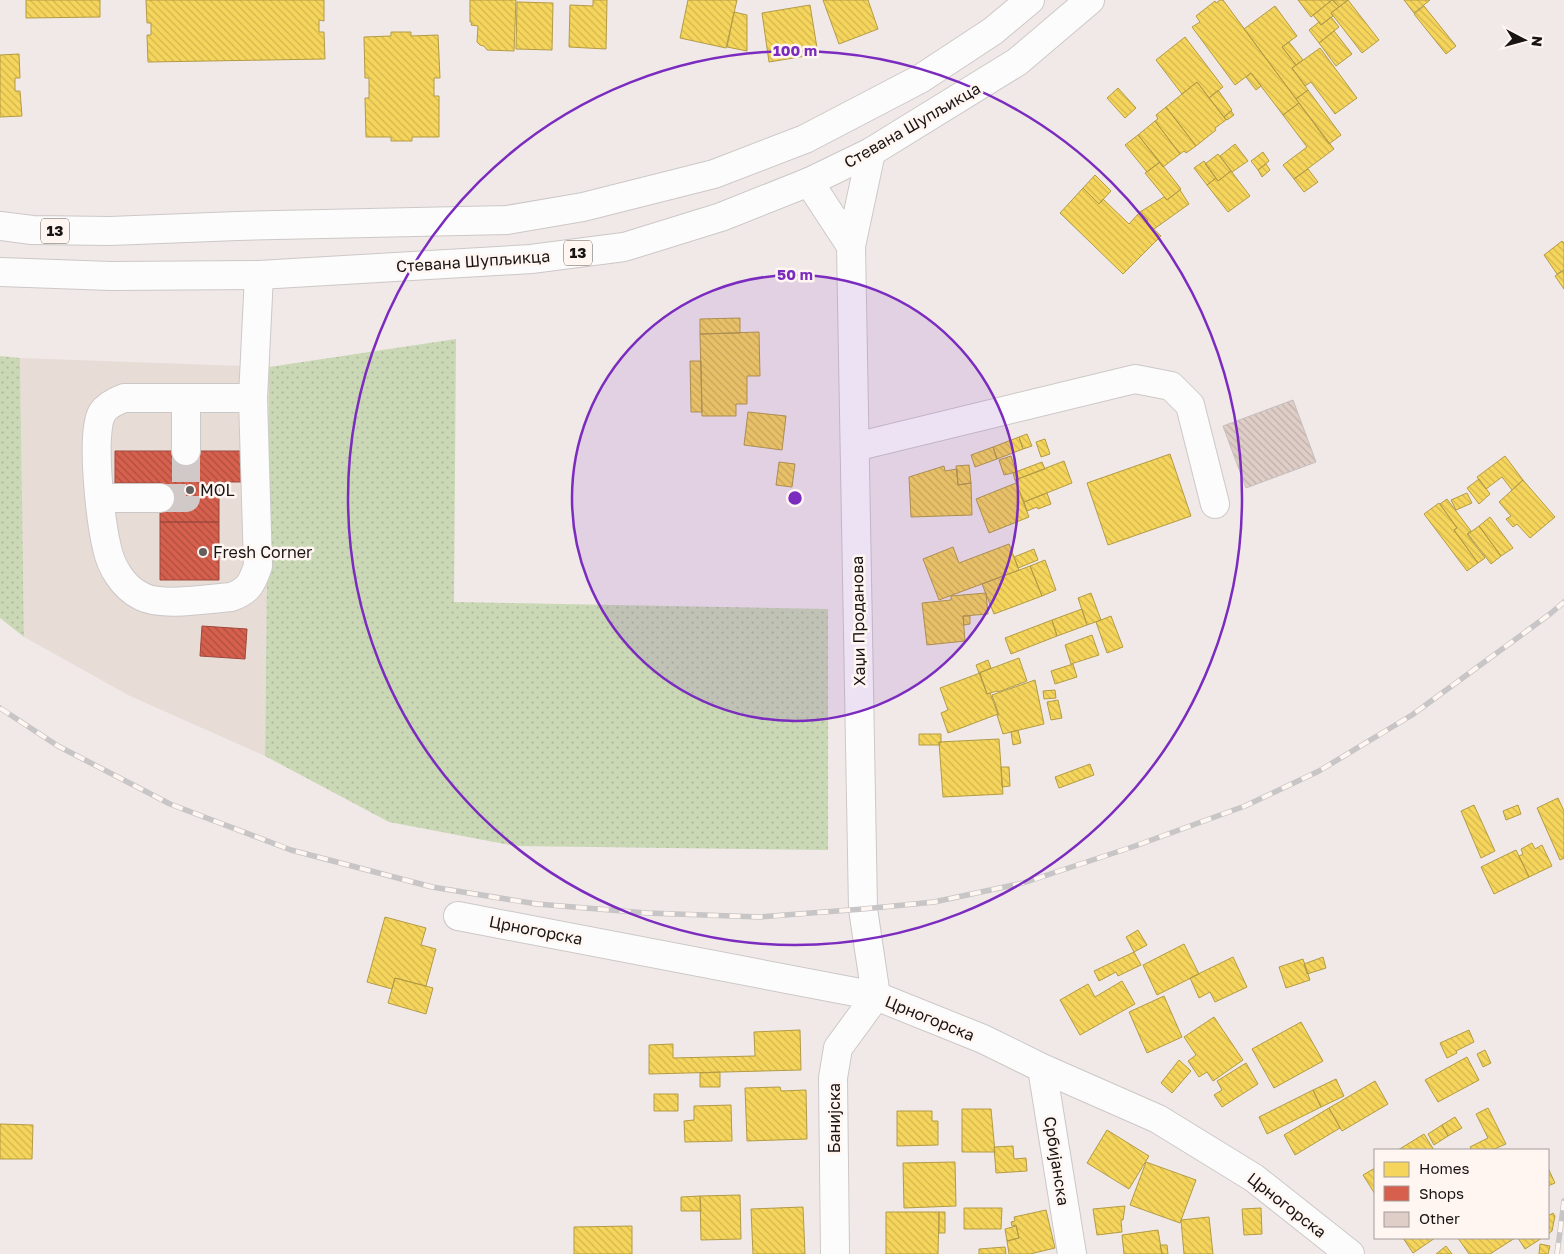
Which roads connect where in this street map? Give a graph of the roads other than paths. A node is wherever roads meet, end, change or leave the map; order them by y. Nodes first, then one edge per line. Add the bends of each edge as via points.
1 (1030, 0) edge
2 (1090, 0) edge
3 (871, 152) junction
4 (809, 182) junction
5 (0, 226) edge
6 (851, 246) junction
7 (0, 272) edge
8 (259, 275) junction
9 (186, 398) junction
10 (254, 398) junction
11 (855, 447) junction
12 (186, 451) tunnel mouth
13 (100, 498) junction
14 (160, 498) tunnel mouth
15 (1215, 504) dead end
16 (458, 916) dead end
17 (876, 996) junction
18 (1042, 1068) junction
19 (835, 1254) edge
20 (1072, 1254) edge
21 (1350, 1254) edge

1 - 5 street, 13 via 993,31 920,79 805,139 714,174 584,207 507,220 110,230 32,230
2 - 3 street, Стевана Шупљикца / 13 via 1017,62
3 - 4 street, Стевана Шупљикца / 13
3 - 6 street, Хаџи Проданова
4 - 6 street
4 - 8 street, Стевана Шупљикца / 13 via 721,217 624,247 531,259
6 - 11 street, Хаџи Проданова
7 - 8 street, Стевана Шупљикца / 13 via 111,276
8 - 10 street
9 - 10 street
9 - 12 street
9 - 13 street via 124,398 113,402 103,412 97,426
10 - 13 street via 258,566 251,584 241,594 157,602 130,590 120,578 107,549
11 - 15 street via 1135,379 1171,386 1190,405
11 - 17 street, Хаџи Проданова via 863,909
13 - 14 street
16 - 17 street, Црногорска
17 - 18 street, Црногорска via 984,1040
17 - 19 street, Банијска via 838,1048 833,1078
18 - 20 street, Србијанска
18 - 21 street, Црногорска via 1158,1119 1254,1178

